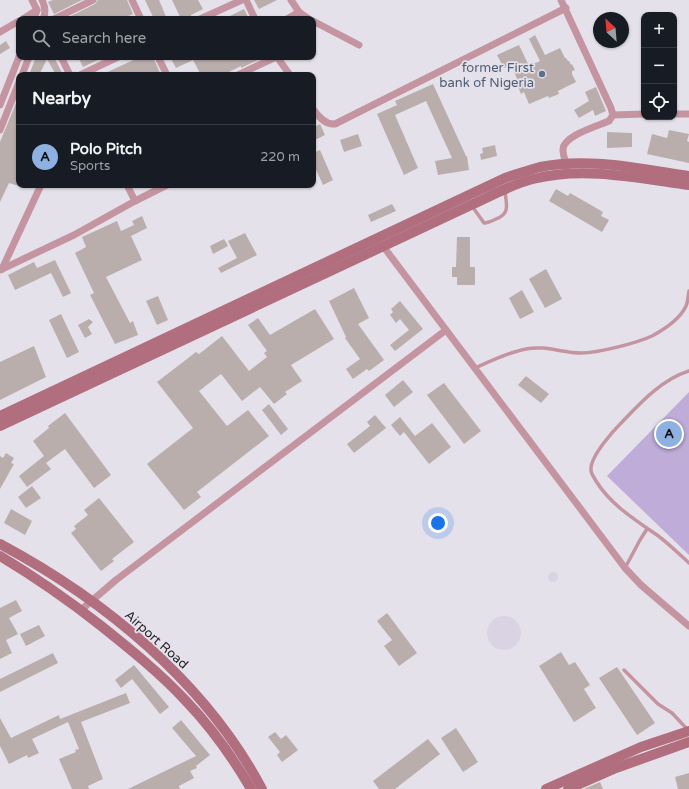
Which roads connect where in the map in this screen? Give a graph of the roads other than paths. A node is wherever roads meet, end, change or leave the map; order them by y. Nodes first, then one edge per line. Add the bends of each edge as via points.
1 (32, 0) edge
2 (42, 0) edge
3 (93, 0) edge
4 (132, 0) edge
5 (242, 0) edge
6 (246, 0) edge
7 (291, 0) edge
8 (561, 0) edge
9 (566, 8) junction
10 (37, 10) junction
11 (299, 12) junction
12 (28, 16) edge
13 (35, 16) edge
14 (44, 16) edge
15 (60, 16) edge
16 (140, 16) edge
17 (207, 16) edge
18 (254, 16) edge
19 (292, 16) edge
20 (305, 16) edge
21 (16, 23) edge
22 (316, 23) edge
23 (0, 32) edge
24 (359, 45) dead end
25 (18, 60) edge
26 (28, 60) edge
27 (62, 60) edge
28 (112, 60) edge
29 (160, 60) edge
30 (270, 60) edge
31 (279, 60) edge
32 (23, 72) edge
33 (68, 72) edge
34 (86, 72) edge
35 (166, 72) edge
36 (244, 72) edge
37 (288, 72) edge
38 (16, 90) edge
39 (0, 105) edge
40 (641, 114) edge
41 (677, 114) edge
42 (689, 114) edge
43 (613, 115) junction
44 (316, 118) edge
45 (0, 130) edge
46 (567, 169) junction
47 (689, 176) edge
48 (689, 185) edge
49 (40, 188) edge
50 (129, 188) edge
51 (161, 188) edge
52 (505, 190) junction
53 (136, 201) junction
54 (471, 205) junction
55 (383, 246) junction
56 (1, 270) edge
57 (689, 291) edge
58 (446, 330) junction
59 (474, 368) junction
60 (689, 371) edge
61 (0, 416) edge
62 (0, 426) edge
63 (647, 529) junction
64 (0, 544) edge
65 (0, 556) edge
66 (689, 563) edge
67 (624, 568) junction
68 (91, 600) junction
69 (80, 610) junction
70 (689, 626) edge
71 (624, 670) dead end
72 (195, 693) junction
73 (186, 701) junction
74 (689, 731) edge
75 (689, 742) edge
76 (250, 789) edge
77 (262, 789) edge
78 (546, 789) edge
79 (568, 789) edge

1 - 10 street
2 - 14 street
3 - 15 street
4 - 16 street
5 - 17 street
6 - 18 street
7 - 11 street
8 - 9 street
9 - 43 street
9 - 44 street via 334,124
10 - 12 street
10 - 13 street
11 - 19 street
11 - 20 street
21 - 23 street
22 - 24 street
25 - 39 street
26 - 32 street
27 - 33 street
28 - 34 street
29 - 35 street
30 - 36 street
31 - 37 street
38 - 45 street
40 - 43 street
41 - 42 street
43 - 46 street via 609,121 569,138 563,144
46 - 47 main road via 613,166
46 - 48 main road
46 - 52 main road
46 - 61 main road via 540,167 505,178
49 - 56 street
50 - 53 street
51 - 53 street
52 - 54 main road
52 - 54 lane via 506,212 492,221 484,223
53 - 56 street via 74,236
54 - 55 main road
55 - 58 street
55 - 62 main road
57 - 59 lane via 687,305 681,314 652,336 595,352 526,349
58 - 59 street
58 - 68 street
59 - 67 street
60 - 63 lane via 665,383 642,401 609,435 593,460 592,473 606,494
63 - 66 lane via 658,535
63 - 67 lane
64 - 68 main road, Airport Road via 32,561
65 - 69 main road, Airport Road
67 - 70 street
68 - 69 street
68 - 72 main road, Airport Road via 163,659
69 - 73 main road, Airport Road via 132,650
71 - 74 lane
72 - 73 main road
72 - 77 main road, Airport Road via 237,747
73 - 76 main road, Airport Road via 212,731
74 - 78 main road via 641,747
75 - 79 main road via 616,768

